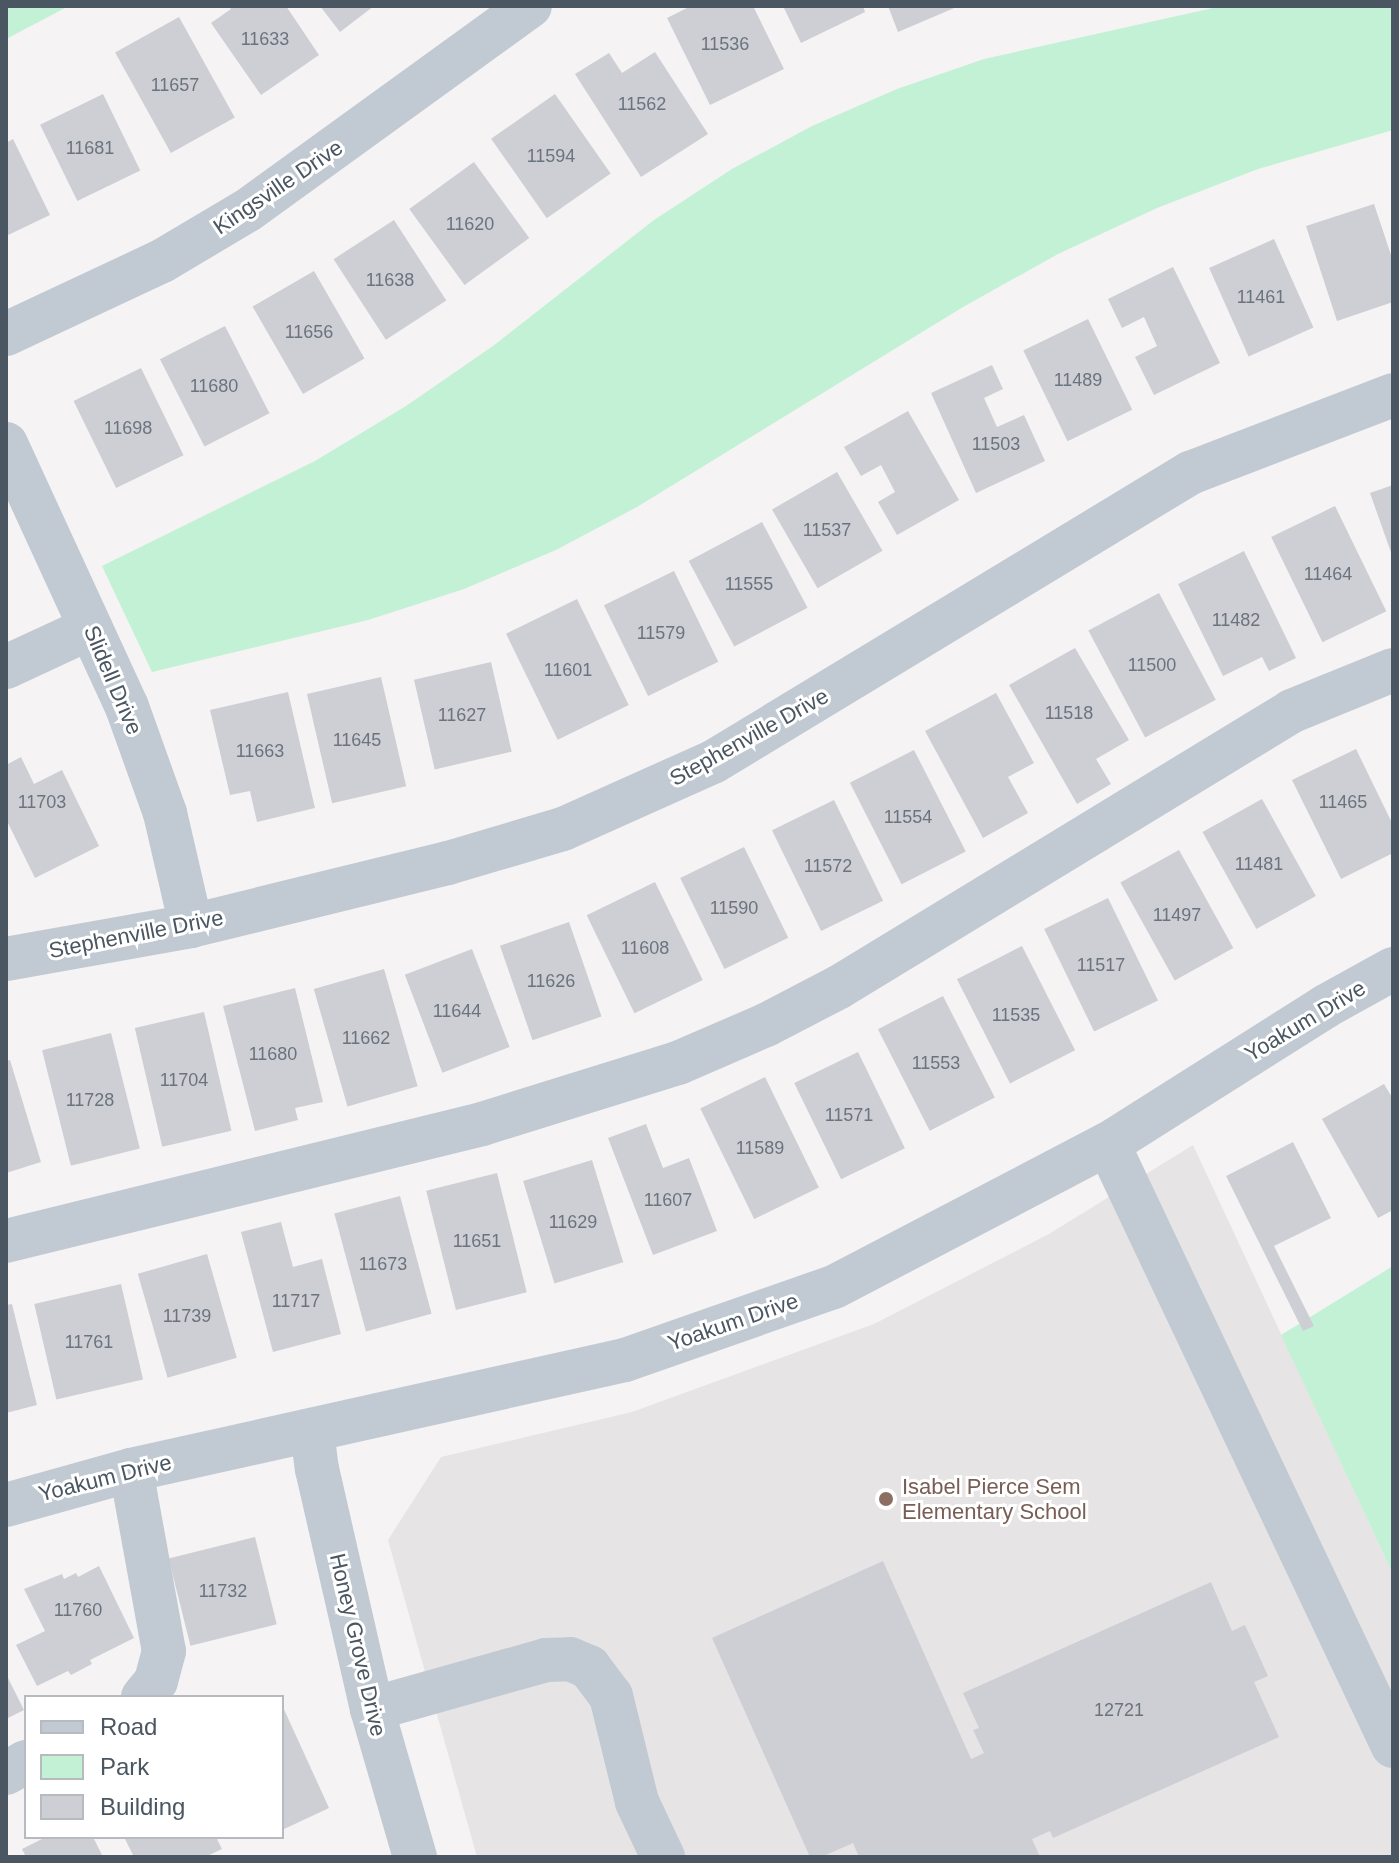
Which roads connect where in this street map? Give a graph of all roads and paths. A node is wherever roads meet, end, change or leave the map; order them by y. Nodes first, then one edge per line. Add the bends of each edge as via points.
1 (530, 6) edge
2 (6, 334) edge
3 (1393, 395) edge
4 (6, 444) edge
5 (90, 628) junction
6 (6, 667) edge
7 (1393, 670) edge
8 (191, 926) junction
9 (6, 959) edge
10 (1393, 969) edge
11 (1108, 1144) junction
12 (6, 1241) edge
13 (312, 1430) junction
14 (131, 1470) junction
15 (6, 1505) edge
16 (145, 1695) edge
17 (372, 1709) junction
18 (1393, 1746) edge
19 (24, 1763) edge
20 (6, 1773) edge
21 (415, 1857) edge
22 (663, 1857) edge

1 - 2 street, Kingsville Drive via 248,210 162,261
3 - 8 street, Stephenville Drive via 1190,473 713,762 563,829
4 - 5 street, Slidell Drive
5 - 6 street
5 - 8 street, Slidell Drive via 127,707 165,813
7 - 12 street via 1292,711 839,987 678,1063 482,1124
8 - 9 street, Stephenville Drive
10 - 11 street, Yoakum Drive
11 - 13 street, Yoakum Drive via 834,1287 625,1360
11 - 18 street
13 - 14 street, Yoakum Drive
13 - 17 street, Honey Grove Drive
14 - 15 street, Yoakum Drive
14 - 16 street via 164,1651 156,1681
17 - 21 street, Honey Grove Drive
17 - 22 street via 546,1660 570,1659 589,1667 611,1696 637,1802
19 - 20 street

